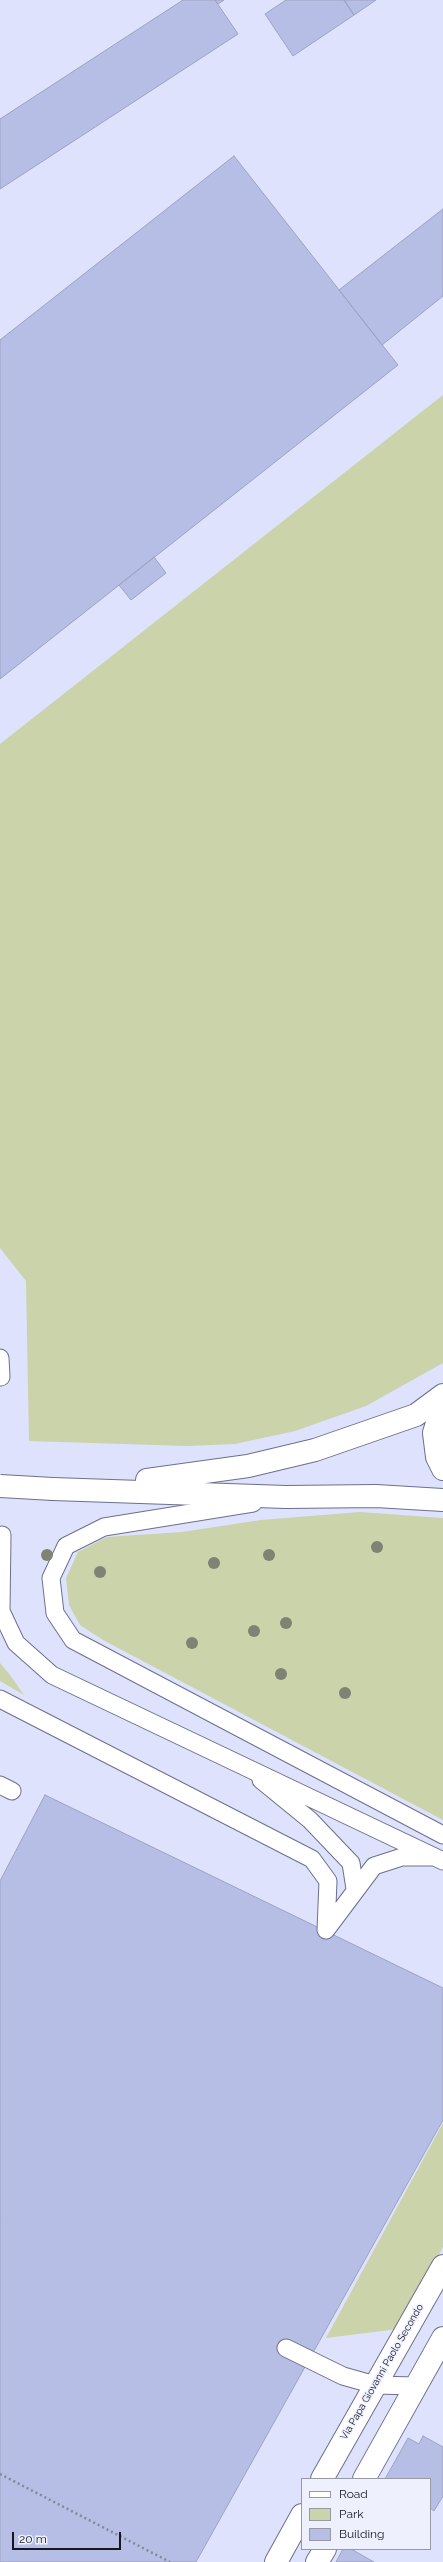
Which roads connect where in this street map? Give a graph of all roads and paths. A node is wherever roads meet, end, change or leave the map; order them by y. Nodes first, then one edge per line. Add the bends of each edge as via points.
1 (0, 1358) edge
2 (1, 1377) edge
3 (443, 1395) edge
4 (443, 1403) edge
5 (443, 1469) edge
6 (0, 1486) edge
7 (78, 1488) junction
8 (286, 1497) junction
9 (443, 1500) edge
10 (2, 1535) dead end
11 (0, 1699) edge
12 (236, 1761) junction
13 (443, 1835) edge
14 (440, 1859) edge
15 (355, 1889) junction
16 (443, 2266) edge
17 (443, 2338) edge
18 (286, 2348) dead end
19 (375, 2385) junction
20 (416, 2386) junction
21 (0, 2474) edge
22 (323, 2478) edge
23 (365, 2478) edge
24 (301, 2517) edge
25 (323, 2550) edge
26 (170, 2562) edge
27 (276, 2562) edge
28 (317, 2562) edge

1 - 2 lane
3 - 7 street via 416,1415 314,1450 248,1466
4 - 5 street via 434,1433 437,1457
6 - 7 street, bridge
7 - 8 street
8 - 9 street via 376,1496
8 - 13 lane via 97,1530 66,1546 51,1578 55,1613 73,1640
10 - 12 lane via 1,1611 16,1643 52,1675
11 - 15 lane via 312,1859 328,1881 326,1930
12 - 14 lane
12 - 15 lane via 310,1820 351,1863
14 - 15 lane via 402,1857 374,1866
16 - 19 street, Via Papa Giovanni Paolo Secondo
17 - 20 street
18 - 19 lane via 343,2376
19 - 20 lane
19 - 22 street, Via Papa Giovanni Paolo Secondo
20 - 23 street
21 - 26 path
24 - 27 street
25 - 28 street

